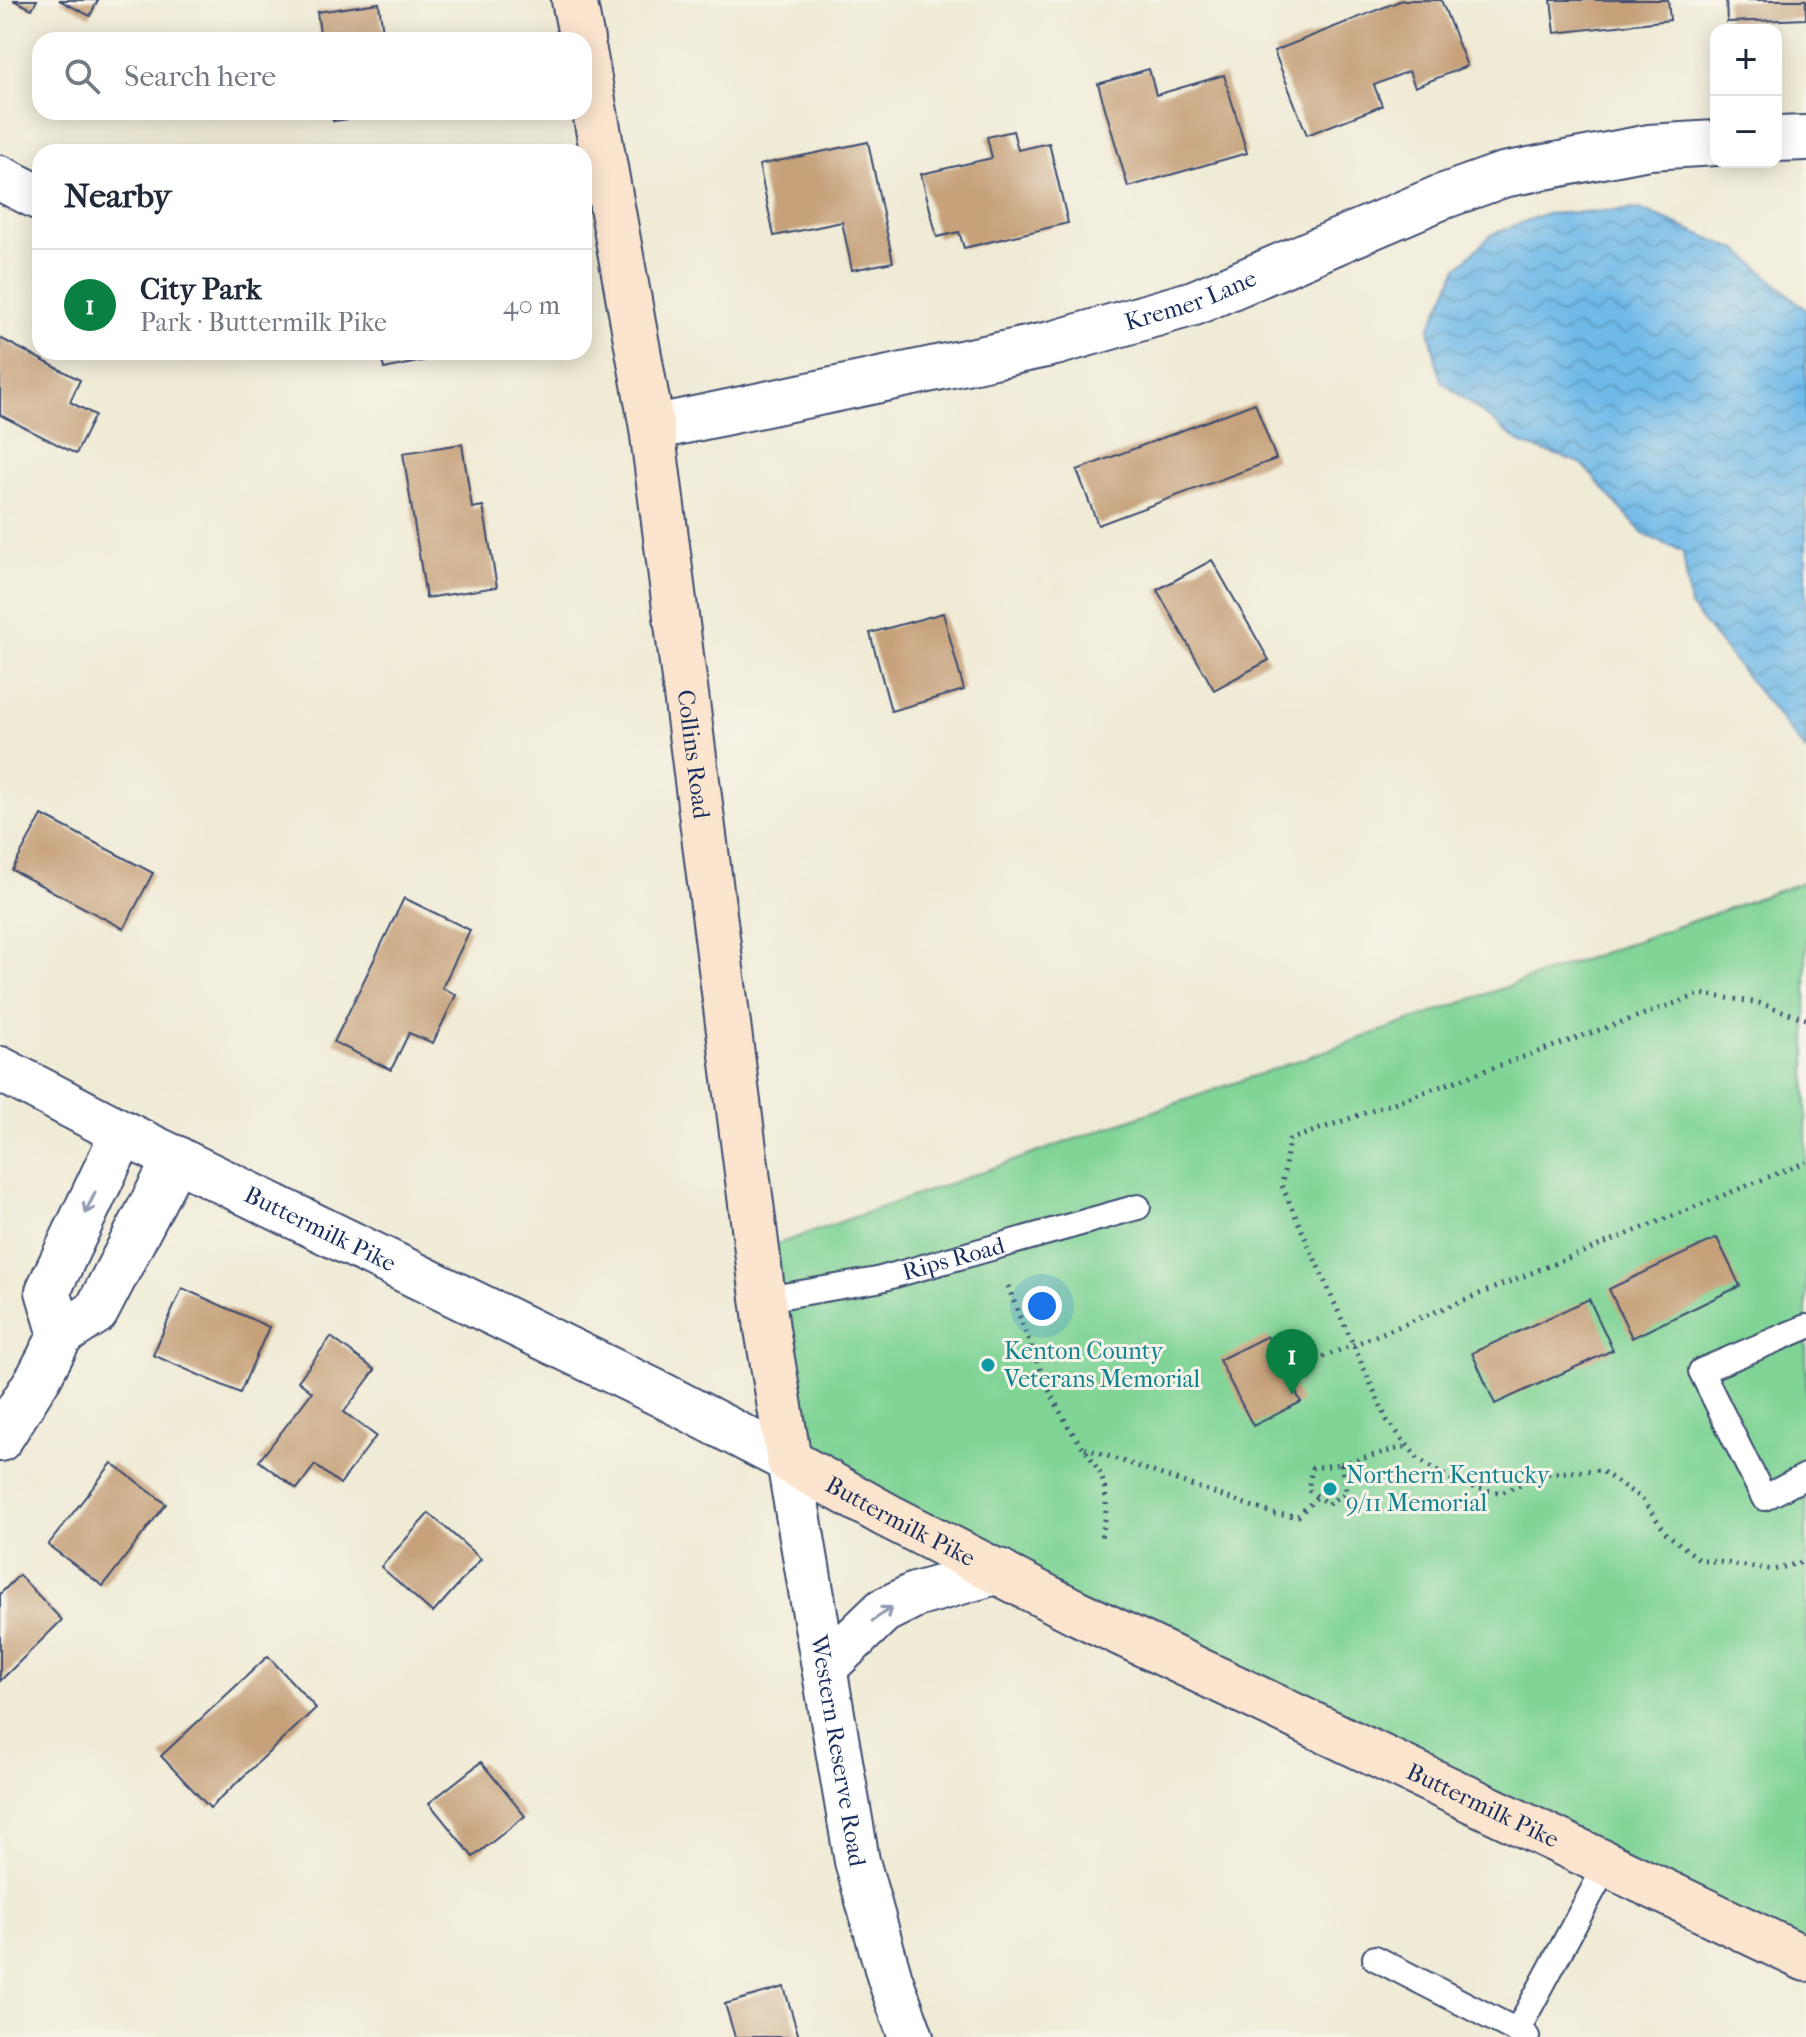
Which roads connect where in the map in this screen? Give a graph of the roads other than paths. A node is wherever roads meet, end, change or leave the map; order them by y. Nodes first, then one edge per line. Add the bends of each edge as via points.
1 (574, 0) edge
2 (580, 32) edge
3 (590, 120) edge
4 (1806, 138) edge
5 (1782, 139) edge
6 (1710, 143) edge
7 (0, 178) edge
8 (596, 180) edge
9 (32, 194) edge
10 (652, 428) junction
11 (0, 1069) edge
12 (123, 1133) junction
13 (176, 1158) junction
14 (1138, 1207) dead end
15 (766, 1299) junction
16 (1806, 1327) edge
17 (61, 1335) junction
18 (0, 1439) edge
19 (789, 1461) junction
20 (1806, 1476) edge
21 (999, 1571) junction
22 (825, 1667) junction
23 (1607, 1864) junction
24 (1375, 1958) dead end
25 (1806, 1959) edge
26 (1522, 2034) edge
27 (911, 2037) edge

1 - 2 main road
3 - 8 main road, Collins Road
4 - 5 street
6 - 10 street, Kremer Lane via 1649,147 1503,175 1194,303 1055,343
7 - 9 street
8 - 10 main road, Collins Road
10 - 15 main road, Collins Road
11 - 12 street, Buttermilk Pike
12 - 13 street, Buttermilk Pike
12 -> 17 street via 48,1291
13 - 17 street via 96,1312
13 - 19 street, Buttermilk Pike
14 - 15 lane, Rips Road via 877,1280
15 - 19 main road, Collins Road
16 - 20 lane via 1701,1371 1764,1498
17 - 18 street
19 - 21 main road, Buttermilk Pike
19 - 22 street, Western Reserve Road
22 -> 21 street via 883,1611 915,1595
21 - 23 main road, Buttermilk Pike
22 - 27 street, Western Reserve Road via 857,1861
23 - 25 main road, Buttermilk Pike
23 - 26 lane
24 - 26 lane

